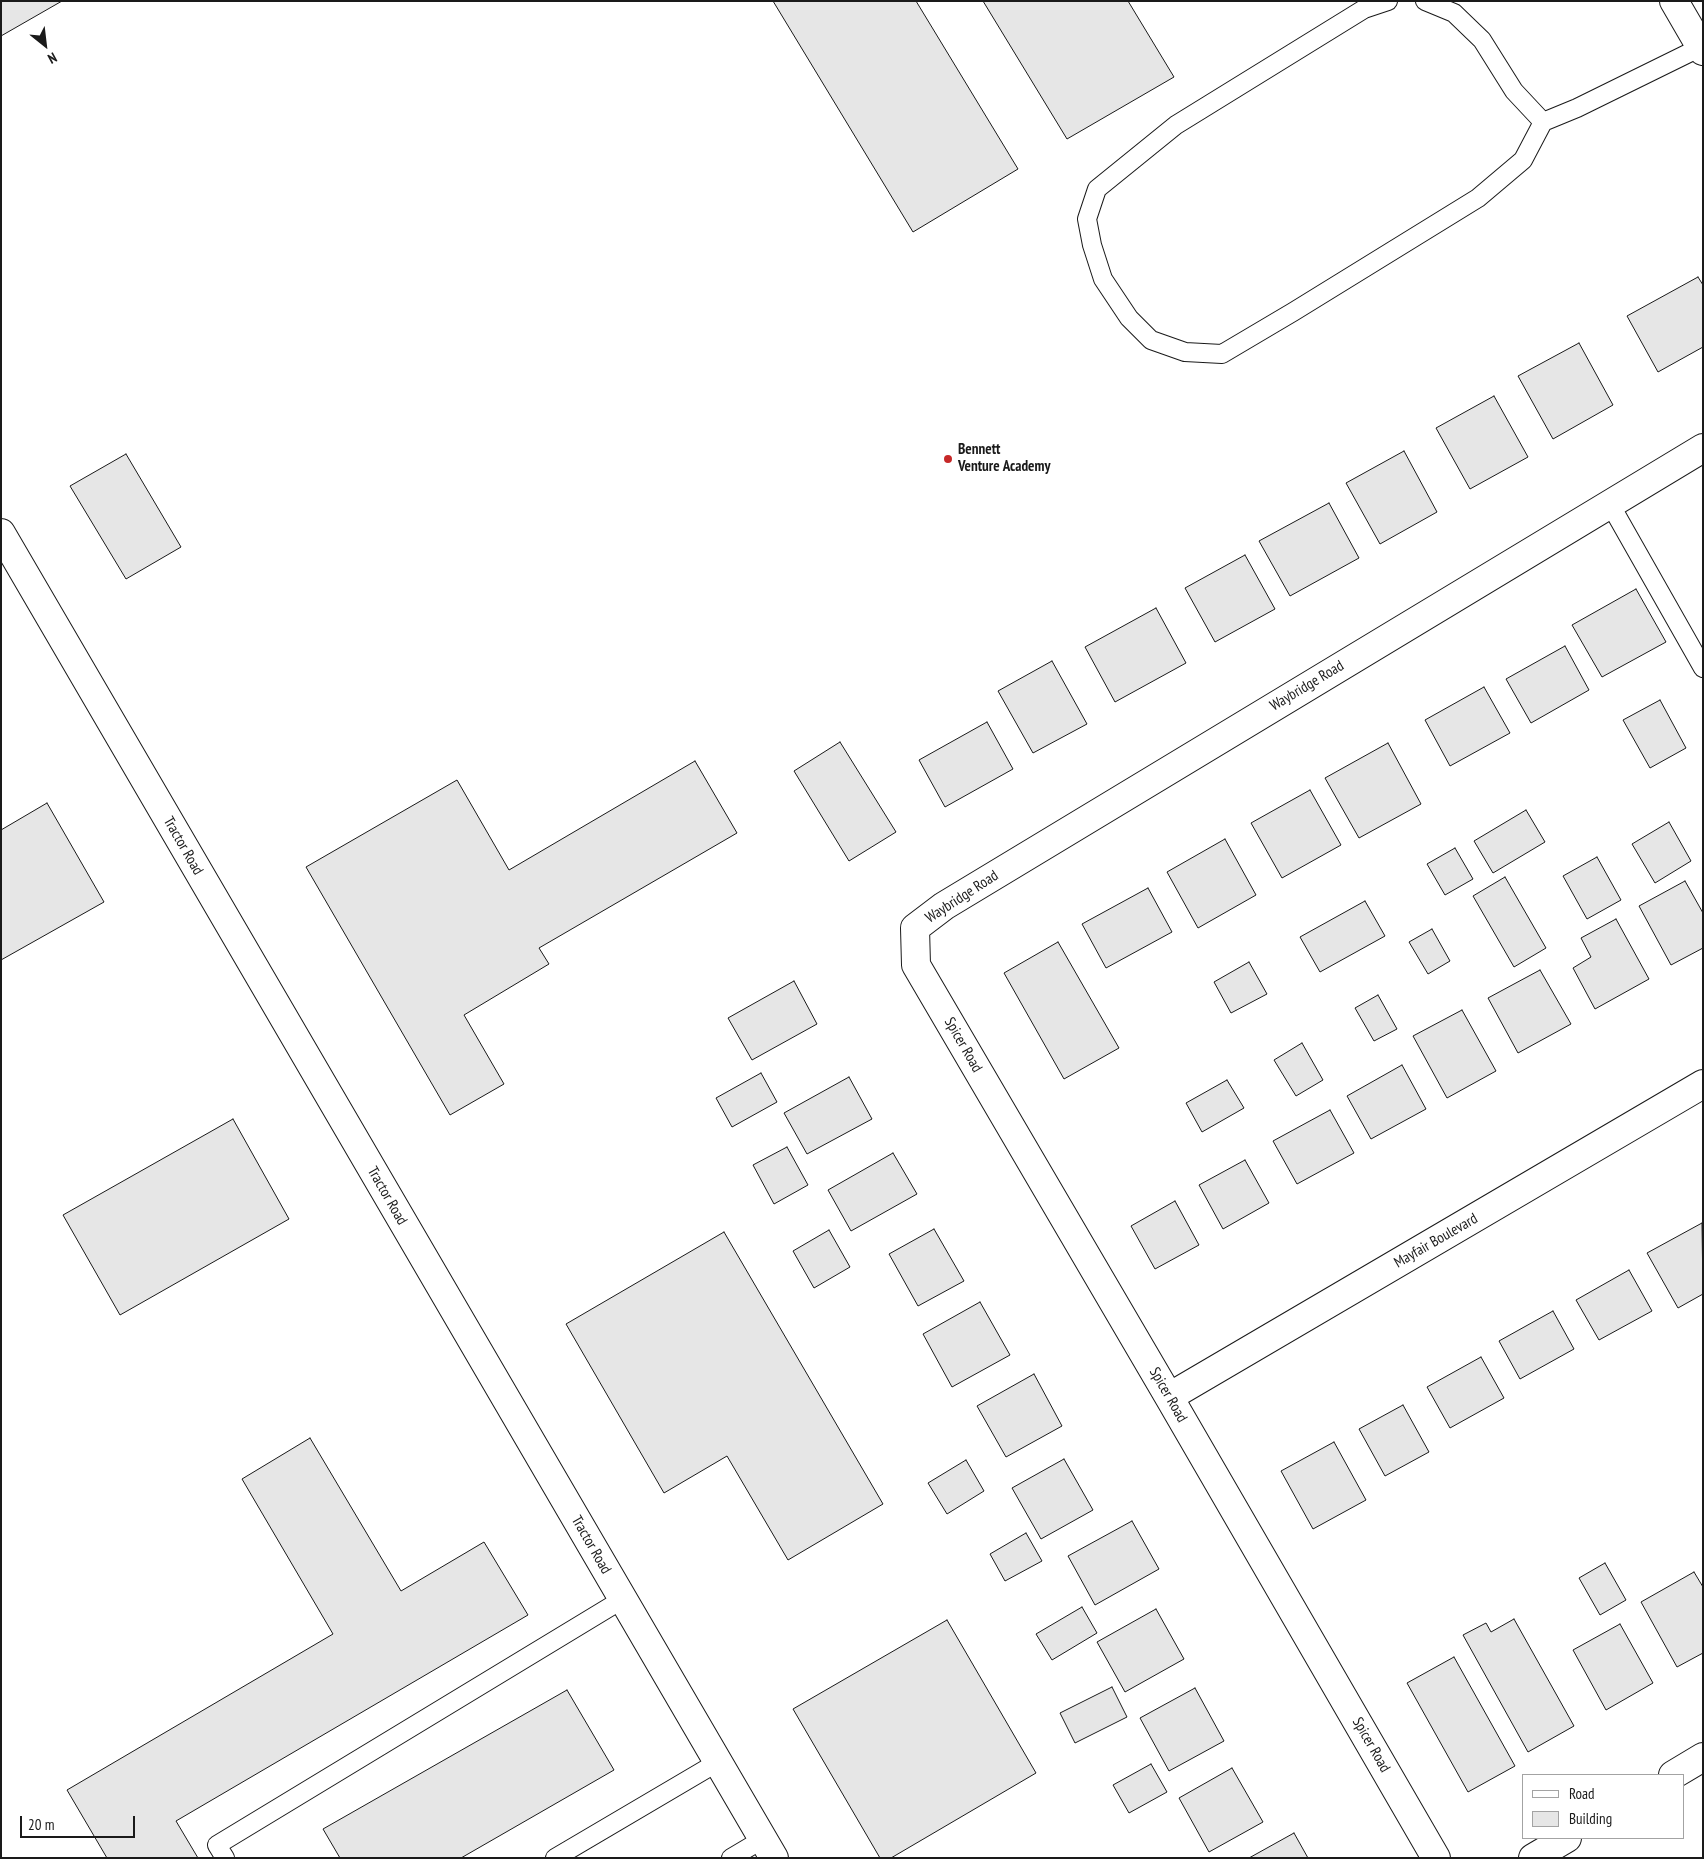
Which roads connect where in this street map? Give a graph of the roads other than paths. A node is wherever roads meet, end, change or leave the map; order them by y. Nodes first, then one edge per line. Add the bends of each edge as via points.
1 (1388, 1) edge
2 (1425, 1) edge
3 (1674, 1) edge
4 (1702, 49) edge
5 (1544, 122) junction
6 (1703, 448) edge
7 (1610, 504) junction
8 (1, 533) edge
9 (1703, 668) edge
10 (914, 928) joint
11 (1703, 1084) edge
12 (1169, 1397) junction
13 (622, 1599) junction
14 (1703, 1758) edge
15 (718, 1762) junction
16 (1675, 1774) edge
17 (1565, 1839) edge
18 (768, 1848) edge
19 (225, 1858) edge
20 (555, 1858) edge
21 (730, 1858) edge
22 (1436, 1858) edge
23 (1534, 1858) edge

1 - 5 lane via 1364,9 1176,125 1097,189 1087,218 1103,279 1129,318 1151,340 1185,352 1222,354 1478,198 1523,160
2 - 5 lane via 1454,13 1482,40 1514,92
3 - 4 street
4 - 5 lane
6 - 7 street, Waybridge Road
7 - 9 lane
7 - 10 street, Waybridge Road via 944,906
8 - 13 street, Tractor Road
10 - 12 street, Spicer Road via 916,965
11 - 12 street, Mayfair Boulevard
12 - 22 street, Spicer Road
13 - 15 street, Tractor Road
13 - 19 lane via 217,1845
14 - 16 street
15 - 18 street, Tractor Road
15 - 20 lane
17 - 23 street
18 - 21 lane

